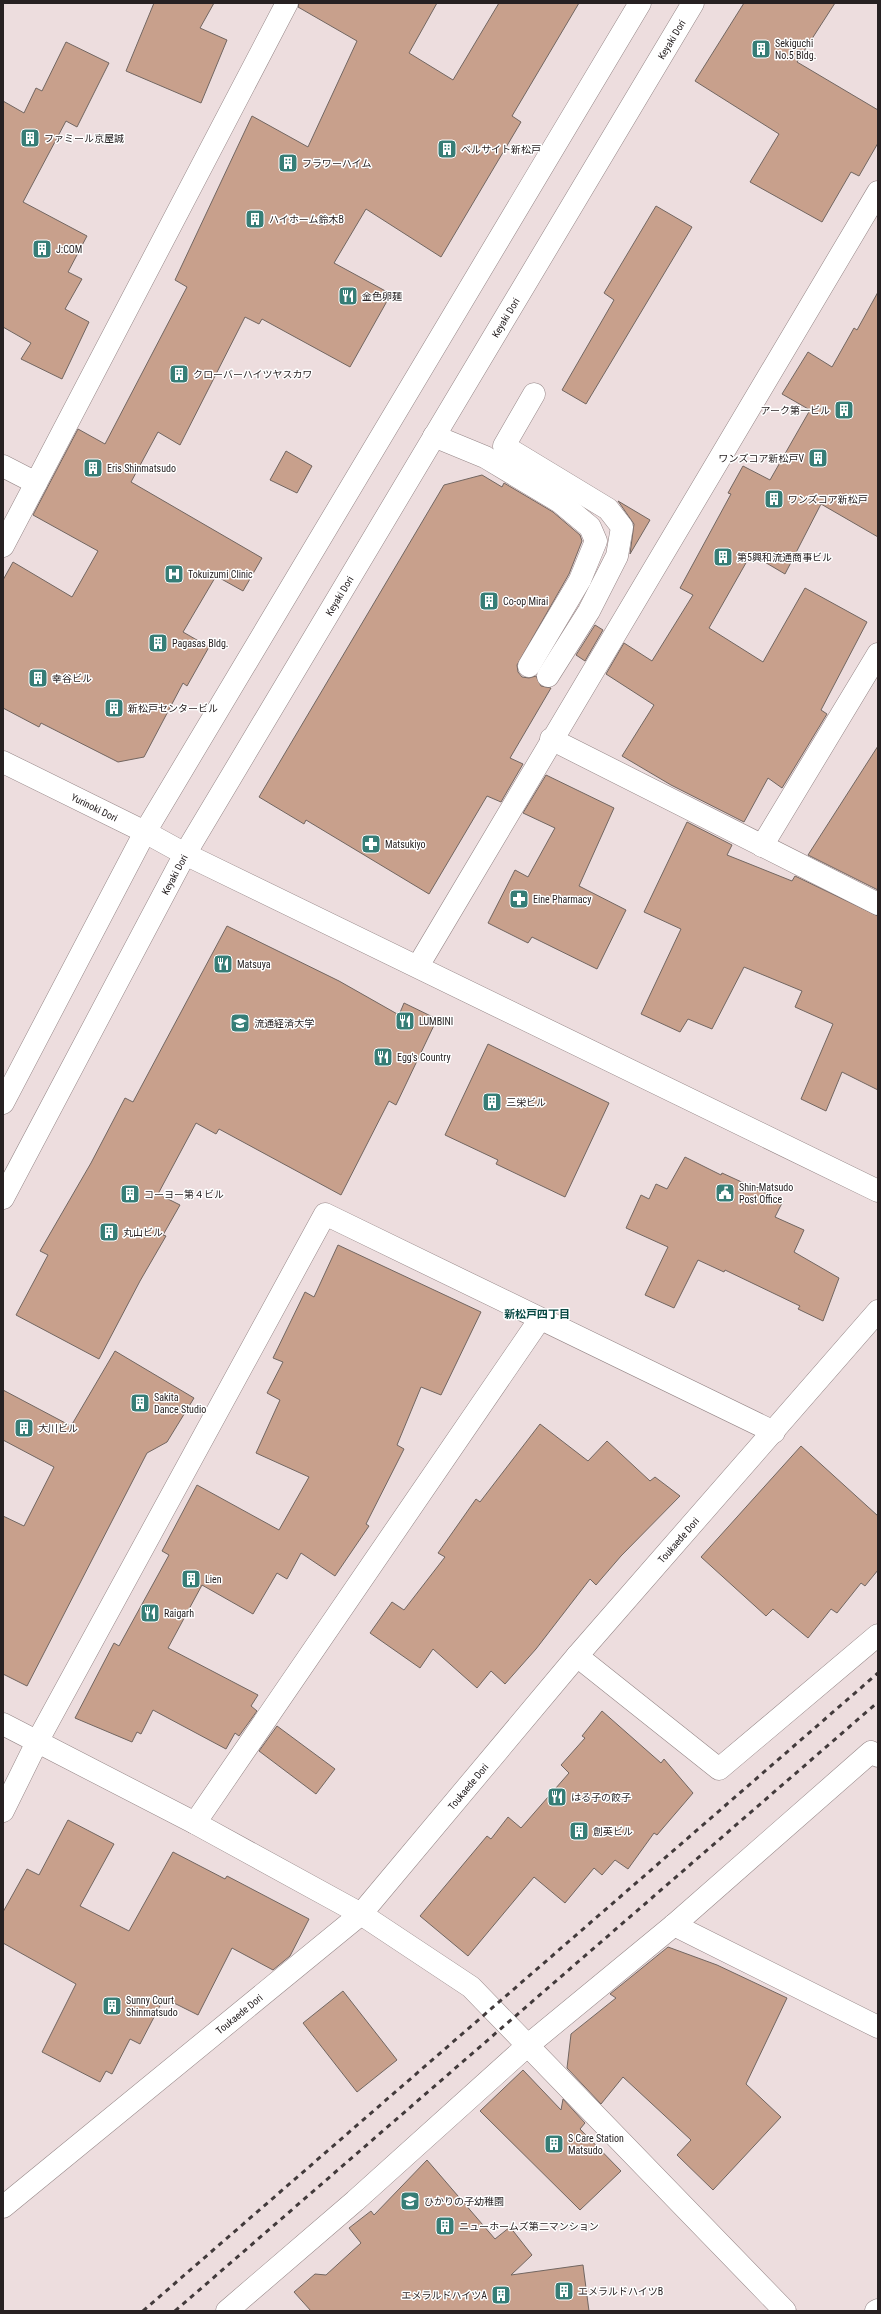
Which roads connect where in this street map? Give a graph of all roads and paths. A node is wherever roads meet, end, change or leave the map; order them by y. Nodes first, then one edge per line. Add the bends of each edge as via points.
1 (287, 3) edge
2 (640, 3) edge
3 (693, 3) edge
4 (878, 192) edge
5 (534, 394) dead end
6 (434, 436) junction
7 (3, 466) edge
8 (36, 483) junction
9 (3, 546) edge
10 (878, 654) edge
11 (551, 739) junction
12 (3, 762) edge
13 (145, 832) junction
14 (762, 846) junction
15 (185, 854) junction
16 (878, 904) edge
17 (418, 966) junction
18 (3, 1103) edge
19 (878, 1191) edge
20 (3, 1198) edge
21 (878, 1311) edge
22 (540, 1319) junction
23 (774, 1432) junction
24 (878, 1635) edge
25 (576, 1656) junction
26 (3, 1724) edge
27 (36, 1742) junction
28 (876, 1751) edge
29 (3, 1812) edge
30 (195, 1823) junction
31 (360, 1914) junction
32 (674, 1925) junction
33 (878, 2027) edge
34 (527, 2046) junction
35 (3, 2207) edge
36 (227, 2311) edge
37 (785, 2311) edge

1 - 8 street
2 - 13 street
3 - 6 street, Keyaki Dori
4 - 11 street
5 - 6 street via 504,446 608,509 622,527 617,556 589,611 538,671 596,541 590,527 560,502 484,457
6 - 15 street, Keyaki Dori
7 - 8 street
8 - 9 street
10 - 14 street
11 - 14 street
11 - 17 street
12 - 13 street, Yurinoki Dori
13 - 15 street, Yurinoki Dori
13 - 18 street
14 - 16 street
15 - 17 street, Yurinoki Dori
15 - 20 street, Keyaki Dori
17 - 19 street, Yurinoki Dori
21 - 23 street, Toukaede Dori
22 - 23 street
22 - 27 street via 325,1214
22 - 30 street
23 - 25 street, Toukaede Dori
24 - 25 street via 720,1769
25 - 31 street, Toukaede Dori
26 - 27 street
27 - 29 street
27 - 30 street
28 - 32 street
30 - 31 street
31 - 34 street via 472,1987
31 - 35 street, Toukaede Dori
32 - 33 street
32 - 34 street
34 - 36 street via 355,2201
34 - 37 street

